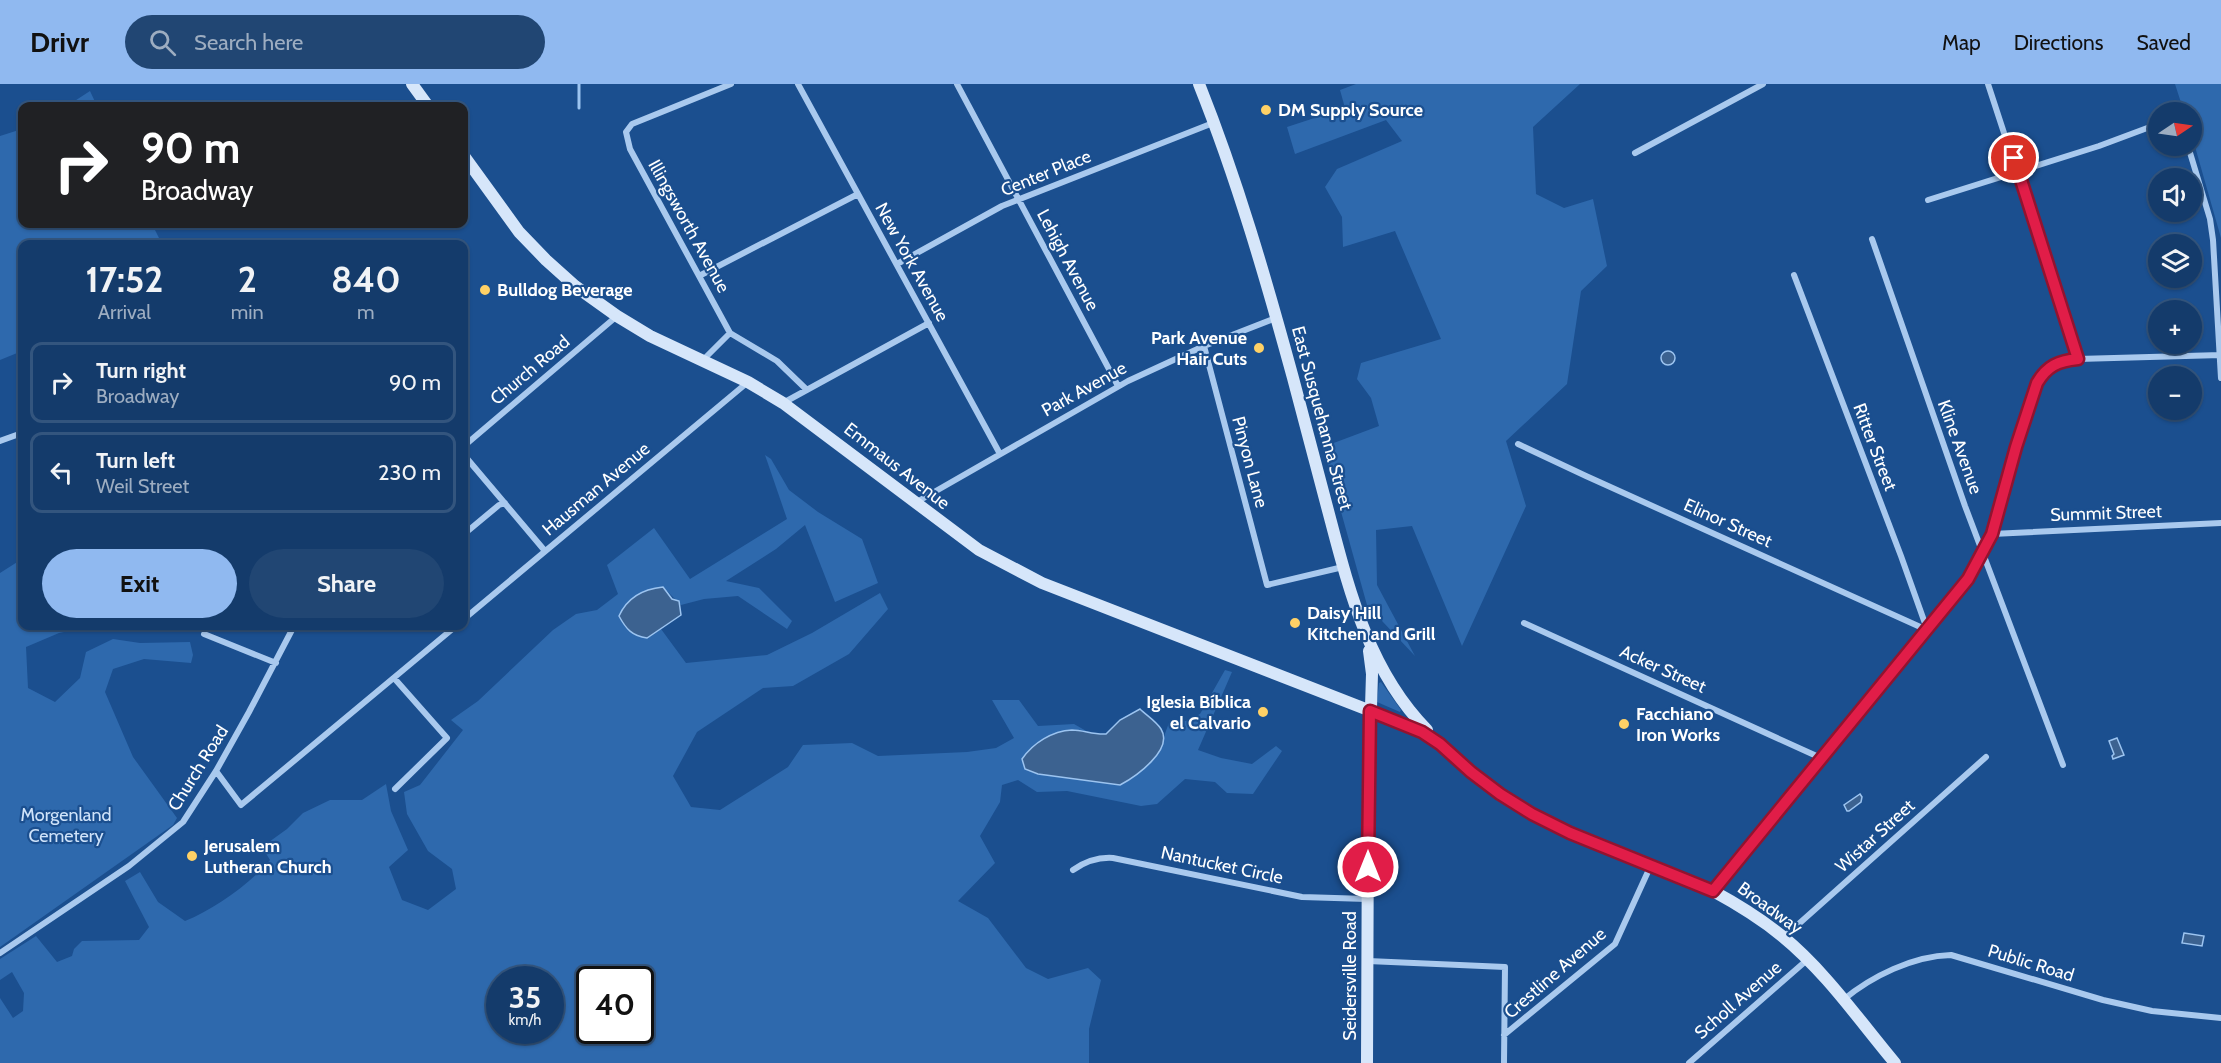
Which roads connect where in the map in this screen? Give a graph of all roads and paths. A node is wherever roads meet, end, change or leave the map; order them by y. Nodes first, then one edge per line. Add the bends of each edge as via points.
1 (412, 84) edge
2 (731, 84) edge
3 (798, 84) edge
4 (957, 84) edge
5 (1199, 84) edge
6 (1763, 84) edge
7 (1988, 84) edge
8 (425, 102) edge
9 (1213, 123) junction
10 (2148, 127) edge
11 (1635, 153) dead end
12 (2191, 156) edge
13 (468, 162) edge
14 (2018, 171) junction
15 (858, 194) junction
16 (1018, 200) junction
17 (1928, 200) dead end
18 (1872, 239) dead end
19 (897, 264) junction
20 (1794, 275) dead end
21 (699, 276) junction
22 (617, 316) junction
23 (1276, 317) junction
24 (929, 323) junction
25 (730, 333) junction
26 (1204, 346) junction
27 (2221, 355) edge
28 (2078, 359) junction
29 (703, 360) junction
30 (2221, 378) edge
31 (748, 382) junction
32 (1118, 386) junction
33 (807, 390) junction
34 (783, 403) junction
35 (18, 434) edge
36 (0, 441) edge
37 (468, 443) edge
38 (1518, 444) dead end
39 (1000, 454) junction
40 (468, 460) edge
41 (505, 503) junction
42 (915, 503) junction
43 (2221, 523) edge
44 (469, 530) dead end
45 (1992, 534) junction
46 (545, 551) junction
47 (1983, 554) junction
48 (1343, 567) junction
49 (468, 617) edge
50 (1524, 623) dead end
51 (292, 630) edge
52 (451, 630) edge
53 (1927, 630) junction
54 (204, 634) dead end
55 (1366, 638) junction
56 (276, 663) junction
57 (394, 678) junction
58 (1370, 711) junction
59 (1440, 744) junction
60 (1986, 757) dead end
61 (1821, 758) junction
62 (2062, 765) dead end
63 (216, 771) junction
64 (395, 789) dead end
65 (1651, 865) junction
66 (1073, 870) dead end
67 (1713, 891) junction
68 (1368, 899) junction
69 (1784, 937) junction
70 (0, 953) edge
71 (1807, 960) junction
72 (1368, 961) junction
73 (1842, 1000) junction
74 (2221, 1018) edge
75 (1504, 1035) junction
76 (1367, 1063) edge
77 (1504, 1063) edge
78 (1689, 1063) edge
79 (1895, 1063) edge

1 - 8 main road
2 - 21 street, Illingsworth Avenue via 632,124 626,132 630,149
3 - 15 street, New York Avenue
4 - 16 street, Lehigh Avenue
5 - 9 main road, East Susquehanna Street
6 - 11 street
7 - 14 street
9 - 16 street, Center Place
9 - 23 main road, East Susquehanna Street
10 - 14 street
12 - 27 street via 2210,219
13 - 22 main road, Emmaus Avenue via 519,232 545,259
14 - 17 street
14 - 28 street
15 - 19 street, New York Avenue
15 - 21 street
16 - 19 street, Center Place
16 - 32 street, Lehigh Avenue
18 - 47 street, Kline Avenue
19 - 24 street, New York Avenue
20 - 53 street, Ritter Street
21 - 25 street, Illingsworth Avenue
22 - 29 main road, Emmaus Avenue
22 - 37 street, Church Road
23 - 26 street, Park Avenue
23 - 48 main road, East Susquehanna Street
24 - 33 street
24 - 39 street, New York Avenue
25 - 29 street
25 - 33 street via 777,361
26 - 32 street, Park Avenue
26 - 48 street, Pinyon Lane via 1267,585
27 - 28 street
27 - 30 street
28 - 45 street via 2055,364 2037,383
29 - 31 main road, Emmaus Avenue
31 - 34 main road, Emmaus Avenue
31 - 46 street, Hausman Avenue
32 - 39 street, Park Avenue
33 - 34 street
34 - 42 main road, Emmaus Avenue
35 - 36 street
38 - 53 street, Elinor Street
39 - 42 street, Park Avenue
40 - 41 street
41 - 44 street
41 - 46 street
42 - 58 main road, Emmaus Avenue via 1013,570
43 - 45 street, Summit Street
45 - 47 street
46 - 49 street, Hausman Avenue
47 - 53 street
47 - 62 street, Kline Avenue
48 - 55 main road, East Susquehanna Street
50 - 61 street, Acker Street
51 - 56 street, Church Road
52 - 57 street
53 - 61 street
54 - 56 street
55 - 58 main road, Seidersville Road via 1372,674
55 - 59 main road, East Susquehanna Street via 1391,685
56 - 63 street, Church Road
57 - 63 street via 241,805
57 - 64 street via 447,738
58 - 59 main road, Broadway via 1417,729
58 - 68 main road, Seidersville Road
59 - 65 main road, Broadway via 1471,772 1532,814
60 - 69 street, Wistar Street
61 - 67 street
63 - 70 street, Church Road via 176,829 129,866
65 - 67 main road, Broadway
65 - 75 street, Crestline Avenue via 1615,944
66 - 68 street, Nantucket Circle via 1091,860 1113,858 1302,897
67 - 69 main road, Broadway
68 - 72 main road, Seidersville Road
69 - 71 main road, Broadway
71 - 73 main road, Broadway
71 - 78 street, Scholl Avenue
72 - 75 street via 1505,967
72 - 76 main road, Seidersville Road
73 - 74 street, Public Road via 1863,984 1897,968 1951,955 2103,1000 2152,1011
73 - 79 main road, Broadway
75 - 77 street

